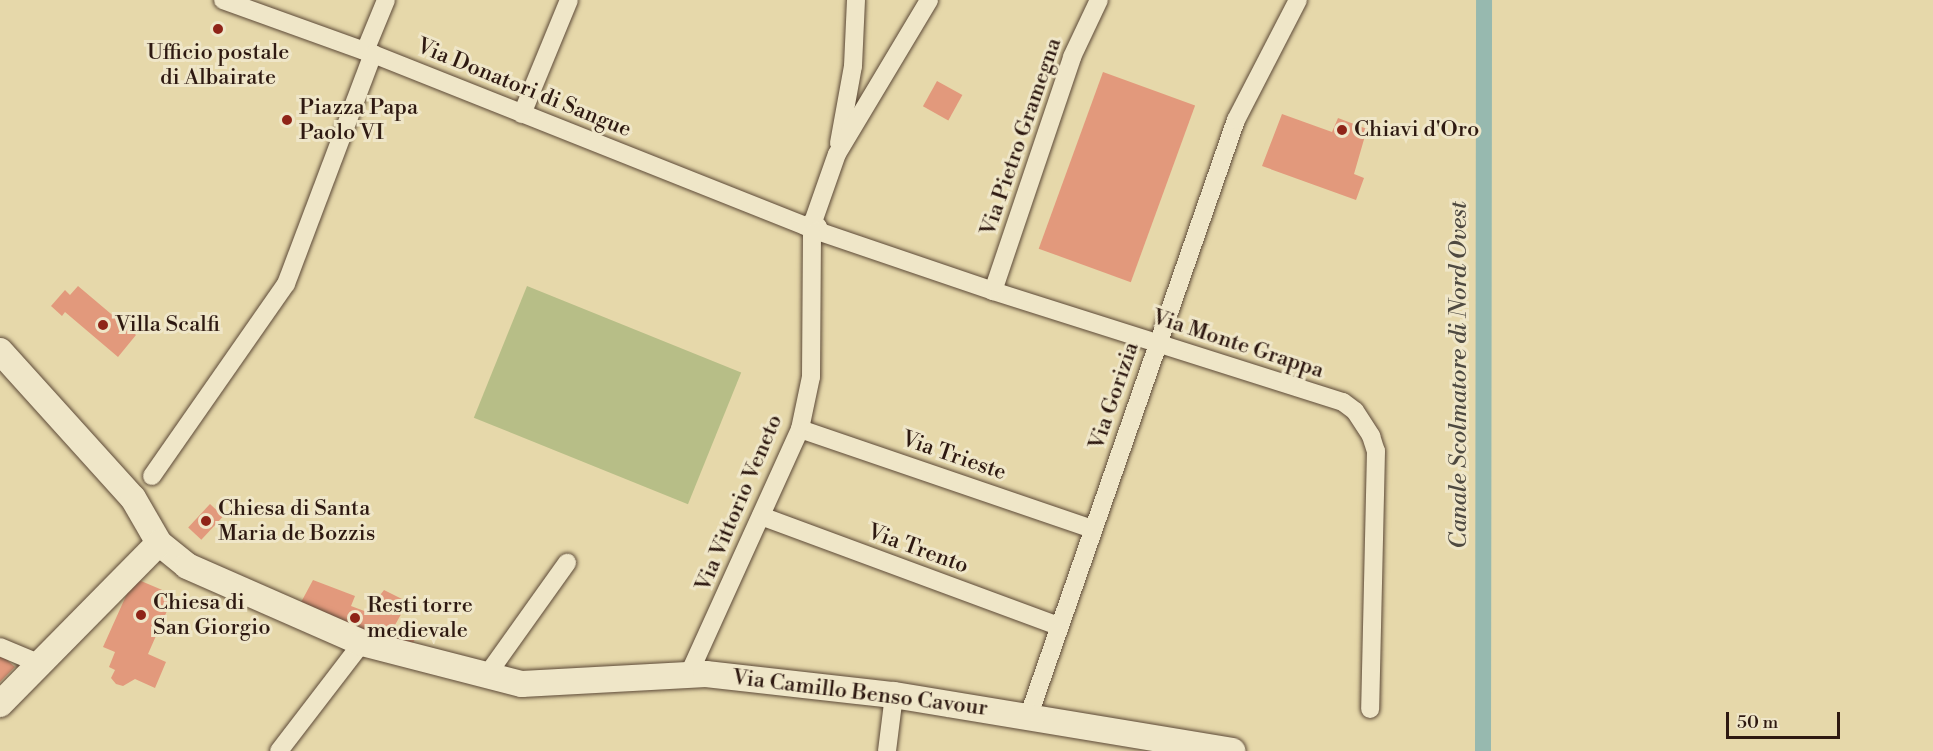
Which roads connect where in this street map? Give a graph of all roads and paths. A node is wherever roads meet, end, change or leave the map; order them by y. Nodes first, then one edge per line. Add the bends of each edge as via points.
1 (223, 0) edge
2 (386, 0) edge
3 (569, 0) edge
4 (856, 0) edge
5 (929, 0) edge
6 (1099, 0) edge
7 (1298, 0) edge
8 (369, 53) junction
9 (522, 114) junction
10 (837, 154) junction
11 (812, 228) junction
12 (993, 291) junction
13 (1158, 344) junction
14 (0, 351) edge
15 (800, 429) junction
16 (152, 476) dead end
17 (761, 516) junction
18 (1092, 529) junction
19 (159, 543) junction
20 (567, 563) dead end
21 (1058, 626) junction
22 (362, 643) junction
23 (0, 647) edge
24 (38, 663) junction
25 (487, 675) junction
26 (688, 676) junction
27 (894, 694) junction
28 (0, 704) edge
29 (1370, 709) dead end
30 (1029, 715) junction
31 (279, 751) edge
32 (887, 751) edge
33 (1232, 751) edge

1 - 8 street, Via Donatori di Sangue
2 - 8 street
3 - 9 street
4 - 10 street via 853,66
5 - 10 street, Via Vittorio Veneto
6 - 12 street, Via Pietro Gramegna via 1072,57
7 - 13 street, Via Gorizia via 1236,120
8 - 9 street, Via Donatori di Sangue
8 - 16 street via 286,284
9 - 11 street, Via Donatori di Sangue
10 - 11 street, Via Vittorio Veneto
11 - 12 street, Via Monte Grappa
11 - 15 street, Via Vittorio Veneto via 811,377
12 - 13 street, Via Monte Grappa
13 - 18 street, Via Gorizia
13 - 29 street, Via Monte Grappa via 1343,402 1364,422 1376,451
14 - 19 street via 133,498
15 - 17 street, Via Vittorio Veneto
15 - 18 street, Via Trieste
17 - 21 street, Via Trento
17 - 26 street, Via Vittorio Veneto
18 - 21 street, Via Gorizia
19 - 22 street, Via Camillo Benso Cavour via 187,566
19 - 24 street
20 - 25 street
21 - 30 street, Via Gorizia
22 - 25 street, Via Camillo Benso Cavour
22 - 31 street
23 - 24 street
24 - 28 street
25 - 26 street, Via Camillo Benso Cavour via 522,684
26 - 27 street, Via Camillo Benso Cavour via 706,674
27 - 30 street, Via Camillo Benso Cavour
27 - 32 street
30 - 33 street, Via Camillo Benso Cavour

